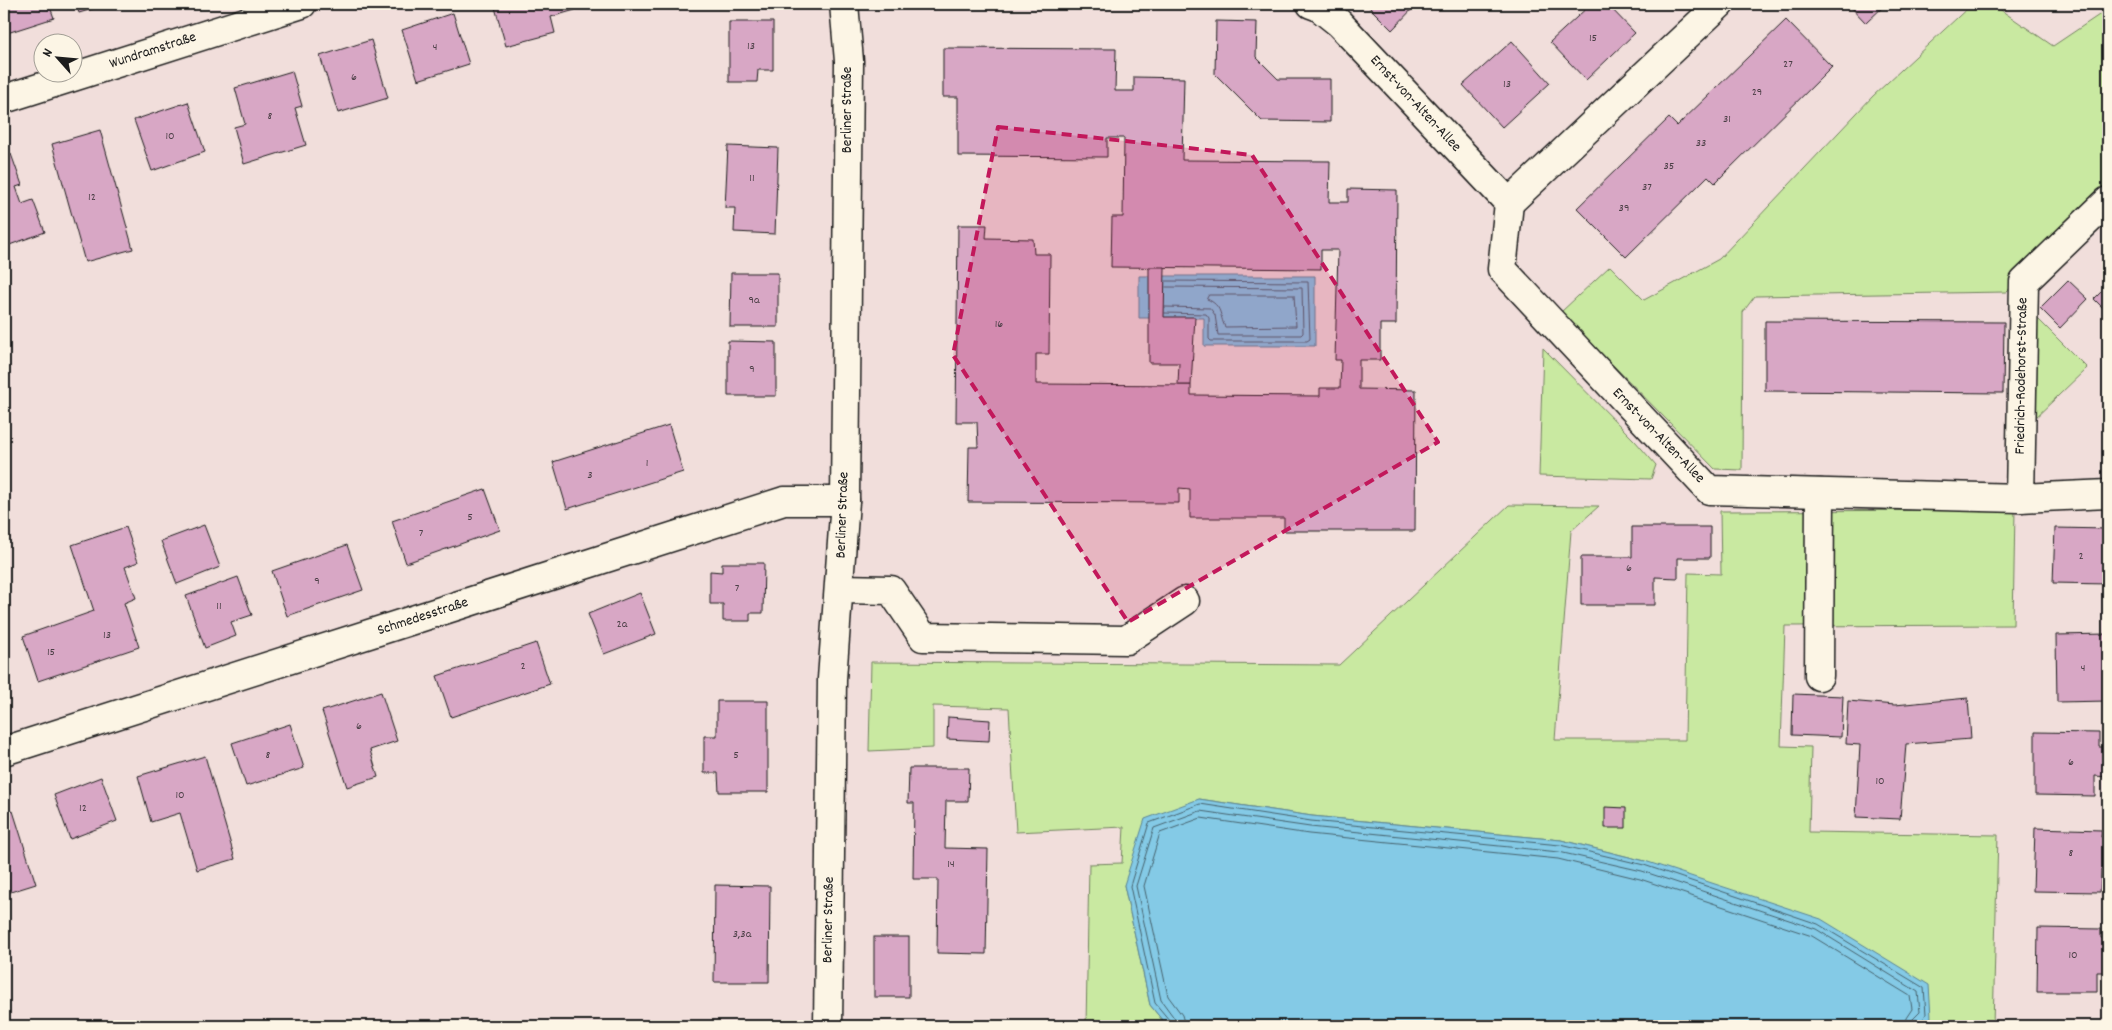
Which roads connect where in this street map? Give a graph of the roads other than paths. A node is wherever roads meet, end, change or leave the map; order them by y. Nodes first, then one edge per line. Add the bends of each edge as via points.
1 (302, 4) edge
2 (844, 4) edge
3 (1720, 4) edge
4 (1317, 5) edge
5 (4, 99) edge
6 (2108, 201) edge
7 (1509, 203) junction
8 (1820, 493) junction
9 (2108, 494) edge
10 (2020, 498) junction
11 (845, 501) junction
12 (840, 589) junction
13 (1185, 601) dead end
14 (1819, 676) dead end
15 (4, 751) edge
16 (828, 1026) edge

1 - 5 street, Wundramstraße
2 - 11 street, Berliner Straße via 849,61
3 - 7 street
4 - 7 street, Ernst-von-Alten-Allee via 1339,23
6 - 10 street, Friedrich-Rodehorst-Straße via 2024,282
7 - 8 street, Ernst-von-Alten-Allee via 1502,269 1708,490
8 - 10 street, Ernst-von-Alten-Allee
8 - 14 street
9 - 10 street
11 - 12 street, Berliner Straße
11 - 15 street, Schmedesstraße via 784,501
12 - 13 street via 891,590 923,637 1126,640
12 - 16 street, Berliner Straße via 832,680

